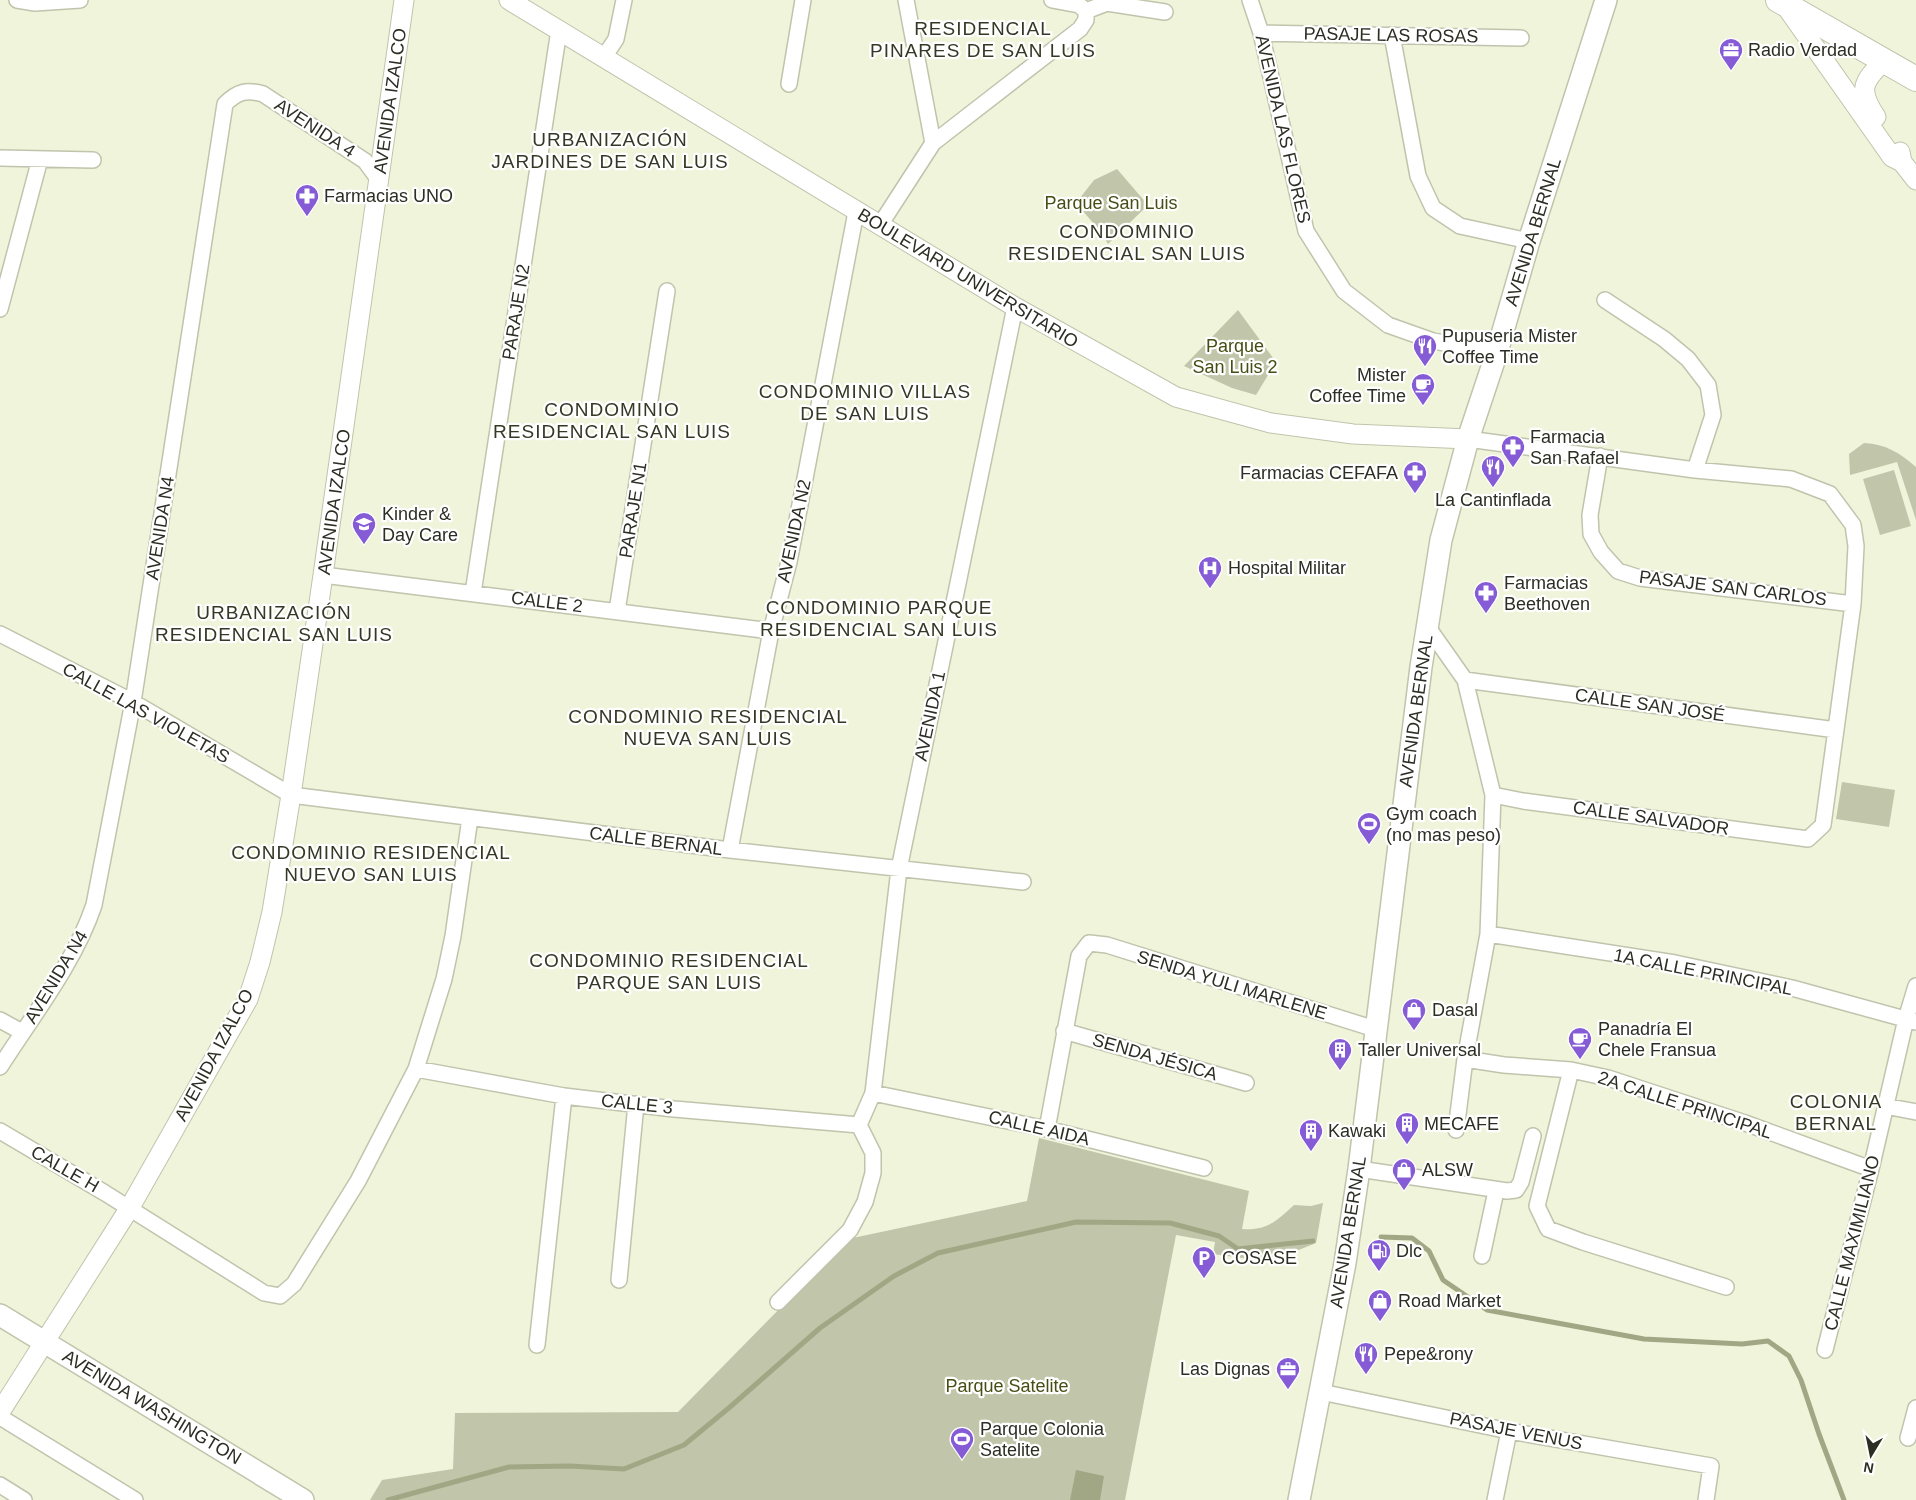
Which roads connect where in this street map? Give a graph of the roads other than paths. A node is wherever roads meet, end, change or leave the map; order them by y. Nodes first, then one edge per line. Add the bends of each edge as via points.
1 (17, 0) edge
2 (80, 0) edge
3 (404, 0) edge
4 (624, 0) edge
5 (803, 0) edge
6 (906, 0) edge
7 (1052, 0) edge
8 (1250, 0) edge
9 (1606, 0) edge
10 (1781, 1) edge
11 (520, 3) edge
12 (1086, 11) junction
13 (1165, 12) dead end
14 (559, 30) junction
15 (1261, 33) junction
16 (1392, 35) junction
17 (1521, 38) dead end
18 (604, 57) junction
19 (1884, 61) junction
20 (1916, 79) edge
21 (789, 84) dead end
22 (242, 92) joint
23 (933, 142) junction
24 (0, 158) edge
25 (40, 159) junction
26 (93, 160) dead end
27 (1902, 162) junction
28 (379, 180) junction
29 (1916, 180) edge
30 (856, 212) junction
31 (880, 225) junction
32 (1529, 241) junction
33 (667, 291) dead end
34 (1605, 300) dead end
35 (1015, 307) junction
36 (0, 308) edge
37 (1497, 352) junction
38 (1468, 439) junction
39 (1600, 456) junction
40 (1695, 470) junction
41 (323, 575) junction
42 (473, 593) junction
43 (1853, 604) junction
44 (617, 611) junction
45 (1427, 626) junction
46 (771, 631) junction
47 (0, 634) edge
48 (1465, 680) junction
49 (133, 702) junction
50 (1836, 730) junction
51 (290, 795) junction
52 (1493, 795) junction
53 (470, 818) junction
54 (730, 850) junction
55 (899, 869) junction
56 (1023, 882) dead end
57 (1488, 934) junction
58 (1916, 986) edge
59 (0, 1020) edge
60 (1911, 1020) edge
61 (1375, 1029) junction
62 (22, 1032) junction
63 (1064, 1032) junction
64 (1465, 1059) junction
65 (0, 1067) edge
66 (416, 1069) junction
67 (1571, 1070) junction
68 (1246, 1083) dead end
69 (873, 1093) junction
70 (564, 1096) junction
71 (636, 1104) junction
72 (1885, 1106) junction
73 (1916, 1112) edge
74 (859, 1125) junction
75 (1047, 1129) junction
76 (1456, 1130) dead end
77 (0, 1131) edge
78 (1533, 1136) dead end
79 (1204, 1168) dead end
80 (1359, 1168) junction
81 (1871, 1169) junction
82 (1496, 1190) junction
83 (129, 1209) junction
84 (1482, 1256) dead end
85 (619, 1280) dead end
86 (1726, 1287) dead end
87 (778, 1302) dead end
88 (0, 1315) edge
89 (44, 1342) junction
90 (536, 1345) dead end
91 (1825, 1350) dead end
92 (1321, 1392) junction
93 (1916, 1408) edge
94 (0, 1412) edge
95 (0, 1416) edge
96 (1509, 1431) junction
97 (1908, 1438) dead end
98 (0, 1485) edge
99 (24, 1500) edge
100 (135, 1500) edge
101 (304, 1500) edge
102 (1299, 1500) edge
103 (1495, 1500) edge
104 (1706, 1500) edge

1 - 2 street via 35,4
3 - 28 street, AVENIDA IZALCO
4 - 18 street via 616,39
5 - 21 street
6 - 23 street
7 - 12 street via 1079,5
8 - 15 street, AVENIDA LAS FLORES
9 - 32 main road, AVENIDA BERNAL
10 - 19 main road
10 - 27 street via 1892,157
11 - 14 street, BOULEVARD UNIVERSITARIO
12 - 13 street via 1107,3
12 - 23 street via 1086,20 1080,28
14 - 18 street, BOULEVARD UNIVERSITARIO
14 - 42 street, PARAJE N2
15 - 16 street, PASAJE LAS ROSAS
15 - 37 street, AVENIDA LAS FLORES via 1306,231 1344,291 1388,325 1433,341
16 - 17 street, PASAJE LAS ROSAS
16 - 32 street via 1418,176 1433,208 1460,226
18 - 30 street, BOULEVARD UNIVERSITARIO
19 - 20 main road
19 - 27 street via 1870,75 1864,92 1866,102 1901,154
22 - 28 street, AVENIDA 4 via 263,94 365,161
22 - 49 street, AVENIDA N4 via 225,104
23 - 31 street
24 - 25 street
25 - 26 street
25 - 36 street
27 - 29 street
28 - 41 street, AVENIDA IZALCO
30 - 31 street, BOULEVARD UNIVERSITARIO
30 - 46 street, AVENIDA N2 via 789,562
31 - 35 street, BOULEVARD UNIVERSITARIO
32 - 37 main road, AVENIDA BERNAL
33 - 44 street, PARAJE N1
34 - 40 street via 1664,339 1688,359 1708,385 1713,415
35 - 38 street, BOULEVARD UNIVERSITARIO via 1176,398 1266,422 1353,434
35 - 55 street, AVENIDA 1
37 - 38 main road, AVENIDA BERNAL
38 - 39 street
38 - 45 main road, AVENIDA BERNAL via 1441,540
39 - 40 street
39 - 43 street, PASAJE SAN CARLOS via 1590,515 1592,534 1601,552 1618,571 1640,578
40 - 43 street via 1791,479 1830,494 1853,525 1856,546
41 - 42 street, CALLE 2
41 - 51 street, AVENIDA IZALCO
42 - 44 street, CALLE 2
43 - 50 street
44 - 46 street, CALLE 2
45 - 48 street
45 - 61 main road, AVENIDA BERNAL
46 - 54 street, AVENIDA N2
47 - 49 street, CALLE LAS VIOLETAS
48 - 50 street, CALLE SAN JOSÉ
48 - 52 street
49 - 51 street, CALLE LAS VIOLETAS
49 - 62 street, AVENIDA N4 via 94,906 77,948
50 - 52 street, CALLE SALVADOR via 1823,825 1808,839
51 - 53 street, CALLE BERNAL
51 - 83 street, AVENIDA IZALCO via 272,912 248,999
52 - 57 street
53 - 54 street, CALLE BERNAL
53 - 66 street via 444,978
54 - 55 street, CALLE BERNAL
55 - 56 street, CALLE BERNAL
55 - 69 street, AVENIDA 1
57 - 60 street, 1A CALLE PRINCIPAL via 1675,963 1792,988
57 - 64 street
58 - 60 street, CALLE MAXIMILIANO
59 - 62 street
60 - 72 street, CALLE MAXIMILIANO
61 - 63 street, SENDA YULI MARLENE via 1107,945 1088,944 1079,956
61 - 80 main road, AVENIDA BERNAL
62 - 65 street, AVENIDA N4
63 - 68 street, SENDA JÉSICA
63 - 75 street
64 - 67 street, 2A CALLE PRINCIPAL
64 - 76 street
66 - 70 street, CALLE 3
66 - 83 street, CALLE H via 358,1180 294,1284 280,1296 264,1293
67 - 81 street, 2A CALLE PRINCIPAL via 1608,1078
67 - 86 street via 1538,1206 1548,1229
69 - 74 street, AVENIDA 1
69 - 75 street, CALLE AIDA
70 - 71 street, CALLE 3
70 - 90 street
71 - 74 street, CALLE 3
71 - 85 street
72 - 73 street
72 - 81 street, CALLE MAXIMILIANO
74 - 87 street via 872,1152 873,1173 865,1202 850,1230
75 - 79 street, CALLE AIDA
77 - 83 street, CALLE H
78 - 82 street via 1516,1190
80 - 82 street
80 - 92 main road, AVENIDA BERNAL
81 - 91 street, CALLE MAXIMILIANO
82 - 84 street
83 - 89 street, AVENIDA IZALCO
88 - 89 main road, AVENIDA WASHINGTON
89 - 94 street, AVENIDA IZALCO
89 - 101 main road, AVENIDA WASHINGTON
92 - 96 street, PASAJE VENUS
92 - 102 main road, AVENIDA BERNAL
93 - 97 street
95 - 100 street
96 - 103 street
96 - 104 street, PASAJE VENUS via 1711,1466
98 - 99 street

